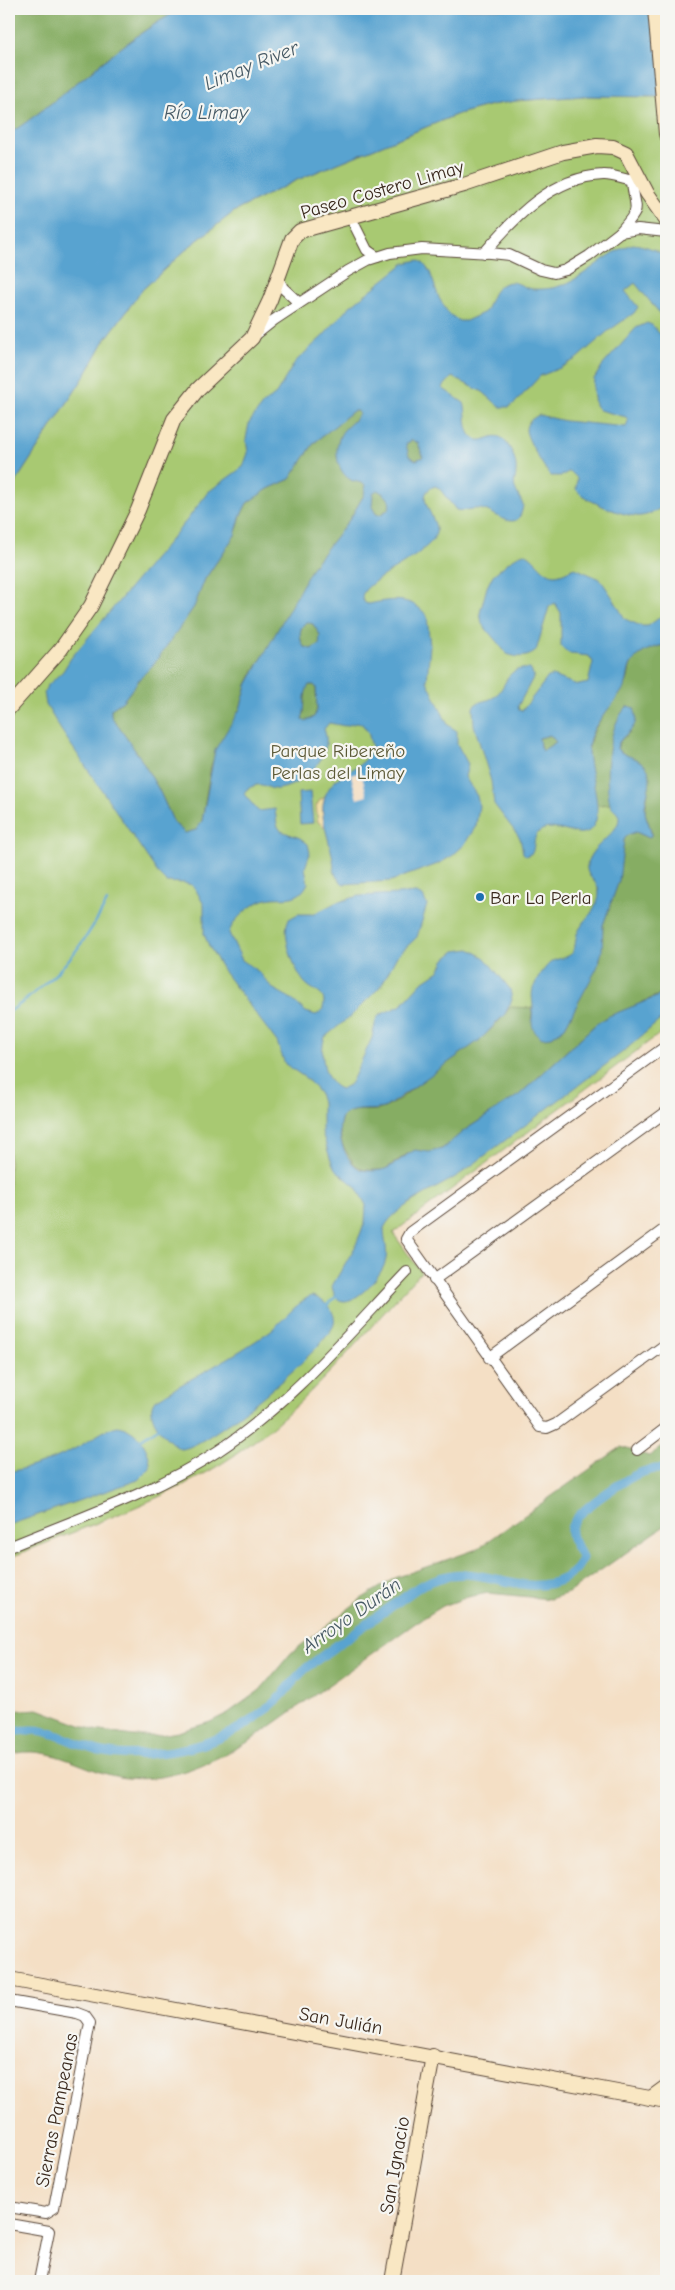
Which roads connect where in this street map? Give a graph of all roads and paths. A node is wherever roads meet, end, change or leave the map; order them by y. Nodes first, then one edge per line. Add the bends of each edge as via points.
1 (655, 9) edge
2 (666, 134) edge
3 (636, 181) junction
4 (350, 216) junction
5 (666, 220) edge
6 (620, 232) junction
7 (666, 232) edge
8 (484, 253) junction
9 (377, 257) junction
10 (278, 278) junction
11 (299, 303) junction
12 (252, 338) junction
13 (9, 708) edge
14 (666, 1046) edge
15 (666, 1112) edge
16 (666, 1228) edge
17 (407, 1272) dead end
18 (434, 1280) junction
19 (666, 1344) edge
20 (489, 1358) junction
21 (666, 1428) edge
22 (637, 1450) dead end
23 (9, 1547) edge
24 (9, 1979) edge
25 (9, 2001) edge
26 (433, 2056) junction
27 (666, 2087) edge
28 (651, 2098) junction
29 (666, 2101) edge
30 (9, 2207) edge
31 (9, 2224) edge
32 (40, 2281) edge
33 (392, 2281) edge

1 - 2 street
3 - 4 street, Paseo Costero Limay via 626,153 613,147 586,147
3 - 5 street, Paseo Costero Limay
3 - 6 street via 636,213
3 - 8 street via 604,174 562,184 528,208
4 - 9 street via 367,250
4 - 10 street, Paseo Costero Limay via 306,228 296,235
6 - 7 street via 638,229
6 - 8 street via 589,256 566,270 554,273 509,256
8 - 9 street via 422,249
9 - 11 street via 348,271
10 - 11 street
10 - 12 street, Paseo Costero Limay
11 - 12 street
12 - 13 street, Paseo Costero Limay via 198,388 174,419 138,510 91,606 62,648
14 - 18 street via 408,1234 408,1245
15 - 18 street
16 - 20 street
17 - 23 street via 293,1390 217,1452 138,1494
18 - 20 street
19 - 20 street via 547,1428 537,1425
21 - 22 street
24 - 26 street, San Julián
25 - 30 street, Sierras Pampeanas via 77,2013 85,2016 90,2026 56,2204 52,2211 43,2213
26 - 28 street, San Julián
26 - 33 street, San Ignacio
27 - 28 street
28 - 29 street, San Julián
31 - 32 street via 49,2231

